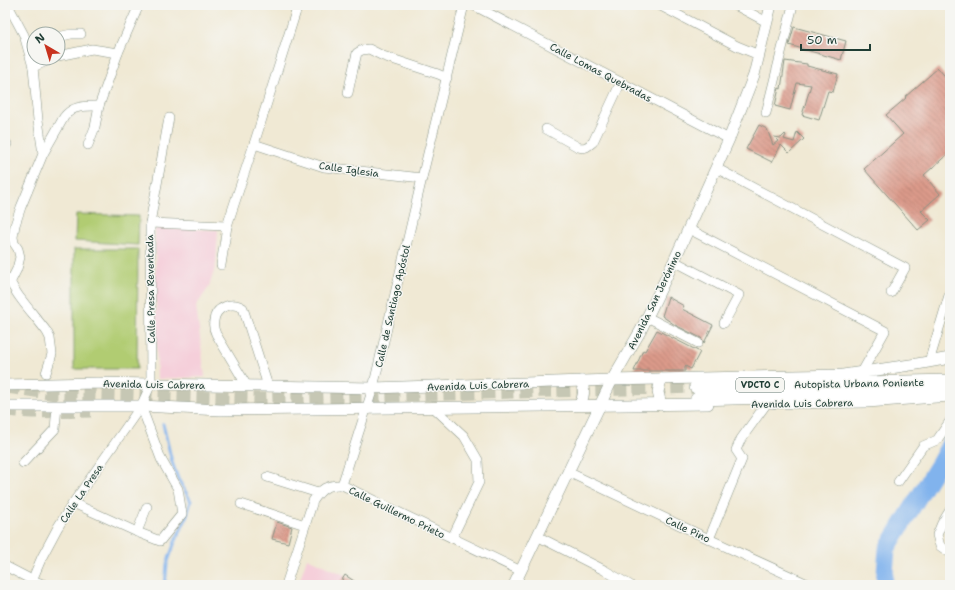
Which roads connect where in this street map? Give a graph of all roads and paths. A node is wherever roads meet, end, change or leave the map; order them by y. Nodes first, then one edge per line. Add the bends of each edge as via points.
1 (8, 5) edge
2 (139, 5) edge
3 (298, 5) edge
4 (464, 5) edge
5 (473, 5) edge
6 (659, 5) edge
7 (735, 5) edge
8 (771, 5) edge
9 (793, 5) edge
10 (767, 22) junction
11 (81, 34) dead end
12 (66, 35) edge
13 (26, 38) edge
14 (118, 53) junction
15 (66, 55) edge
16 (759, 55) junction
17 (33, 67) edge
18 (447, 78) junction
19 (620, 82) junction
20 (348, 93) dead end
21 (99, 106) junction
22 (766, 113) dead end
23 (169, 118) dead end
24 (546, 129) dead end
25 (730, 139) junction
26 (254, 144) junction
27 (88, 145) dead end
28 (43, 154) junction
29 (716, 168) junction
30 (422, 178) junction
31 (150, 223) junction
32 (227, 226) junction
33 (689, 229) junction
34 (674, 261) junction
35 (221, 265) dead end
36 (8, 278) edge
37 (950, 292) edge
38 (891, 293) dead end
39 (647, 317) junction
40 (724, 323) dead end
41 (698, 342) dead end
42 (950, 358) edge
43 (929, 362) junction
44 (862, 372) junction
45 (46, 373) dead end
46 (947, 376) edge
47 (612, 380) junction
48 (661, 380) junction
49 (582, 381) junction
50 (151, 384) junction
51 (5, 385) edge
52 (247, 386) junction
53 (268, 386) junction
54 (373, 388) junction
55 (950, 389) edge
56 (950, 396) edge
57 (767, 403) junction
58 (579, 405) junction
59 (600, 405) junction
60 (661, 405) junction
61 (5, 406) edge
62 (57, 406) junction
63 (141, 406) junction
64 (433, 407) junction
65 (366, 408) junction
66 (950, 421) edge
67 (23, 463) dead end
68 (568, 472) junction
69 (267, 477) dead end
70 (898, 482) dead end
71 (342, 485) junction
72 (318, 493) junction
73 (73, 503) junction
74 (241, 504) dead end
75 (147, 507) dead end
76 (950, 510) edge
77 (305, 525) junction
78 (137, 532) junction
79 (537, 536) junction
80 (452, 538) junction
81 (709, 539) junction
82 (950, 553) edge
83 (5, 566) edge
84 (520, 571) junction
85 (31, 583) edge
86 (45, 585) edge
87 (286, 585) edge
88 (514, 585) edge
89 (630, 585) edge
90 (810, 585) edge

1 - 13 street
2 - 14 street
3 - 26 street
4 - 18 street, Calle de Santiago Apóstol
5 - 19 street, Calle Lomas Quebradas
6 - 16 street
7 - 10 street
8 - 10 main road, Avenida San Jerónimo
9 - 22 street
10 - 16 main road, Avenida San Jerónimo
11 - 12 street
14 - 15 street via 92,50
14 - 21 street
16 - 25 main road, Avenida San Jerónimo
17 - 28 street
18 - 20 street via 369,49 362,50 357,53
18 - 30 street, Calle de Santiago Apóstol
19 - 24 street via 593,142 588,146 578,147
19 - 25 street, Calle Lomas Quebradas
21 - 27 street
21 - 28 street via 84,106 68,112
23 - 31 street
25 - 29 main road, Avenida San Jerónimo
26 - 30 street, Calle Iglesia via 324,167
26 - 32 street
28 - 36 street via 15,225 13,237 20,257 17,269
29 - 33 main road, Avenida San Jerónimo
29 - 38 street via 904,268
30 - 54 street, Calle de Santiago Apóstol
31 - 32 street, Calle Presa Reventada
31 - 50 street, Calle Presa Reventada
32 - 35 street
33 - 34 main road, Avenida San Jerónimo
33 - 44 street via 885,331
34 - 39 main road, Avenida San Jerónimo
34 - 40 street via 739,295
36 - 45 street via 50,338 52,354
37 - 43 street
39 - 41 street
39 - 47 main road, Avenida San Jerónimo
42 - 43 main road, Avenida Luis Cabrera
43 - 44 main road, Avenida Luis Cabrera
44 - 48 main road, Avenida Luis Cabrera
46 - 55 highway, Autopista Urbana Poniente / VDCTO C via 908,382 697,393 911,393
47 - 48 main road, Avenida Luis Cabrera
47 - 49 main road, Avenida Luis Cabrera
47 - 59 main road, Avenida San Jerónimo
48 - 60 main road via 658,392
49 - 54 main road, Avenida Luis Cabrera
49 - 58 main road via 584,394
50 - 51 main road, Avenida Luis Cabrera
50 - 52 main road, Avenida Luis Cabrera
50 - 63 street, Calle Presa Reventada
52 - 53 main road, Avenida Luis Cabrera
52 - 53 street via 214,327 213,320 217,312 231,304 243,308
53 - 54 main road, Avenida Luis Cabrera
54 - 65 street, Calle de Santiago Apóstol
56 - 57 main road, Avenida Luis Cabrera via 867,402
57 - 60 main road, Avenida Luis Cabrera
57 - 81 street via 736,450 742,459
58 - 59 main road, Avenida Luis Cabrera
58 - 64 main road, Avenida Luis Cabrera
59 - 60 main road, Avenida Luis Cabrera
59 - 68 main road, Avenida San Jerónimo
61 - 62 main road, Avenida Luis Cabrera
62 - 63 main road, Avenida Luis Cabrera
62 - 67 street via 55,429
63 - 65 main road, Avenida Luis Cabrera via 221,410
63 - 73 street, Calle La Presa
63 - 78 street via 161,459 178,489 182,514 160,541
64 - 65 main road, Avenida Luis Cabrera
64 - 80 street, Calle Guillermo Prieto via 464,436 478,460 479,482
65 - 71 street, Calle de Santiago Apóstol
66 - 70 street via 938,440 924,446
68 - 79 main road, Avenida San Jerónimo
68 - 81 street, Calle Pino
69 - 72 street
71 - 72 street via 325,487
71 - 80 street, Calle Guillermo Prieto
72 - 77 street
73 - 78 street
73 - 85 street, Calle La Presa via 42,557
74 - 77 street
75 - 78 street
76 - 82 street via 937,535 940,546
77 - 87 street
79 - 84 main road, Avenida San Jerónimo
79 - 89 street
80 - 84 street, Calle Guillermo Prieto
81 - 90 street, Calle Pino
83 - 85 street
84 - 88 main road, Avenida San Jerónimo
85 - 86 street

